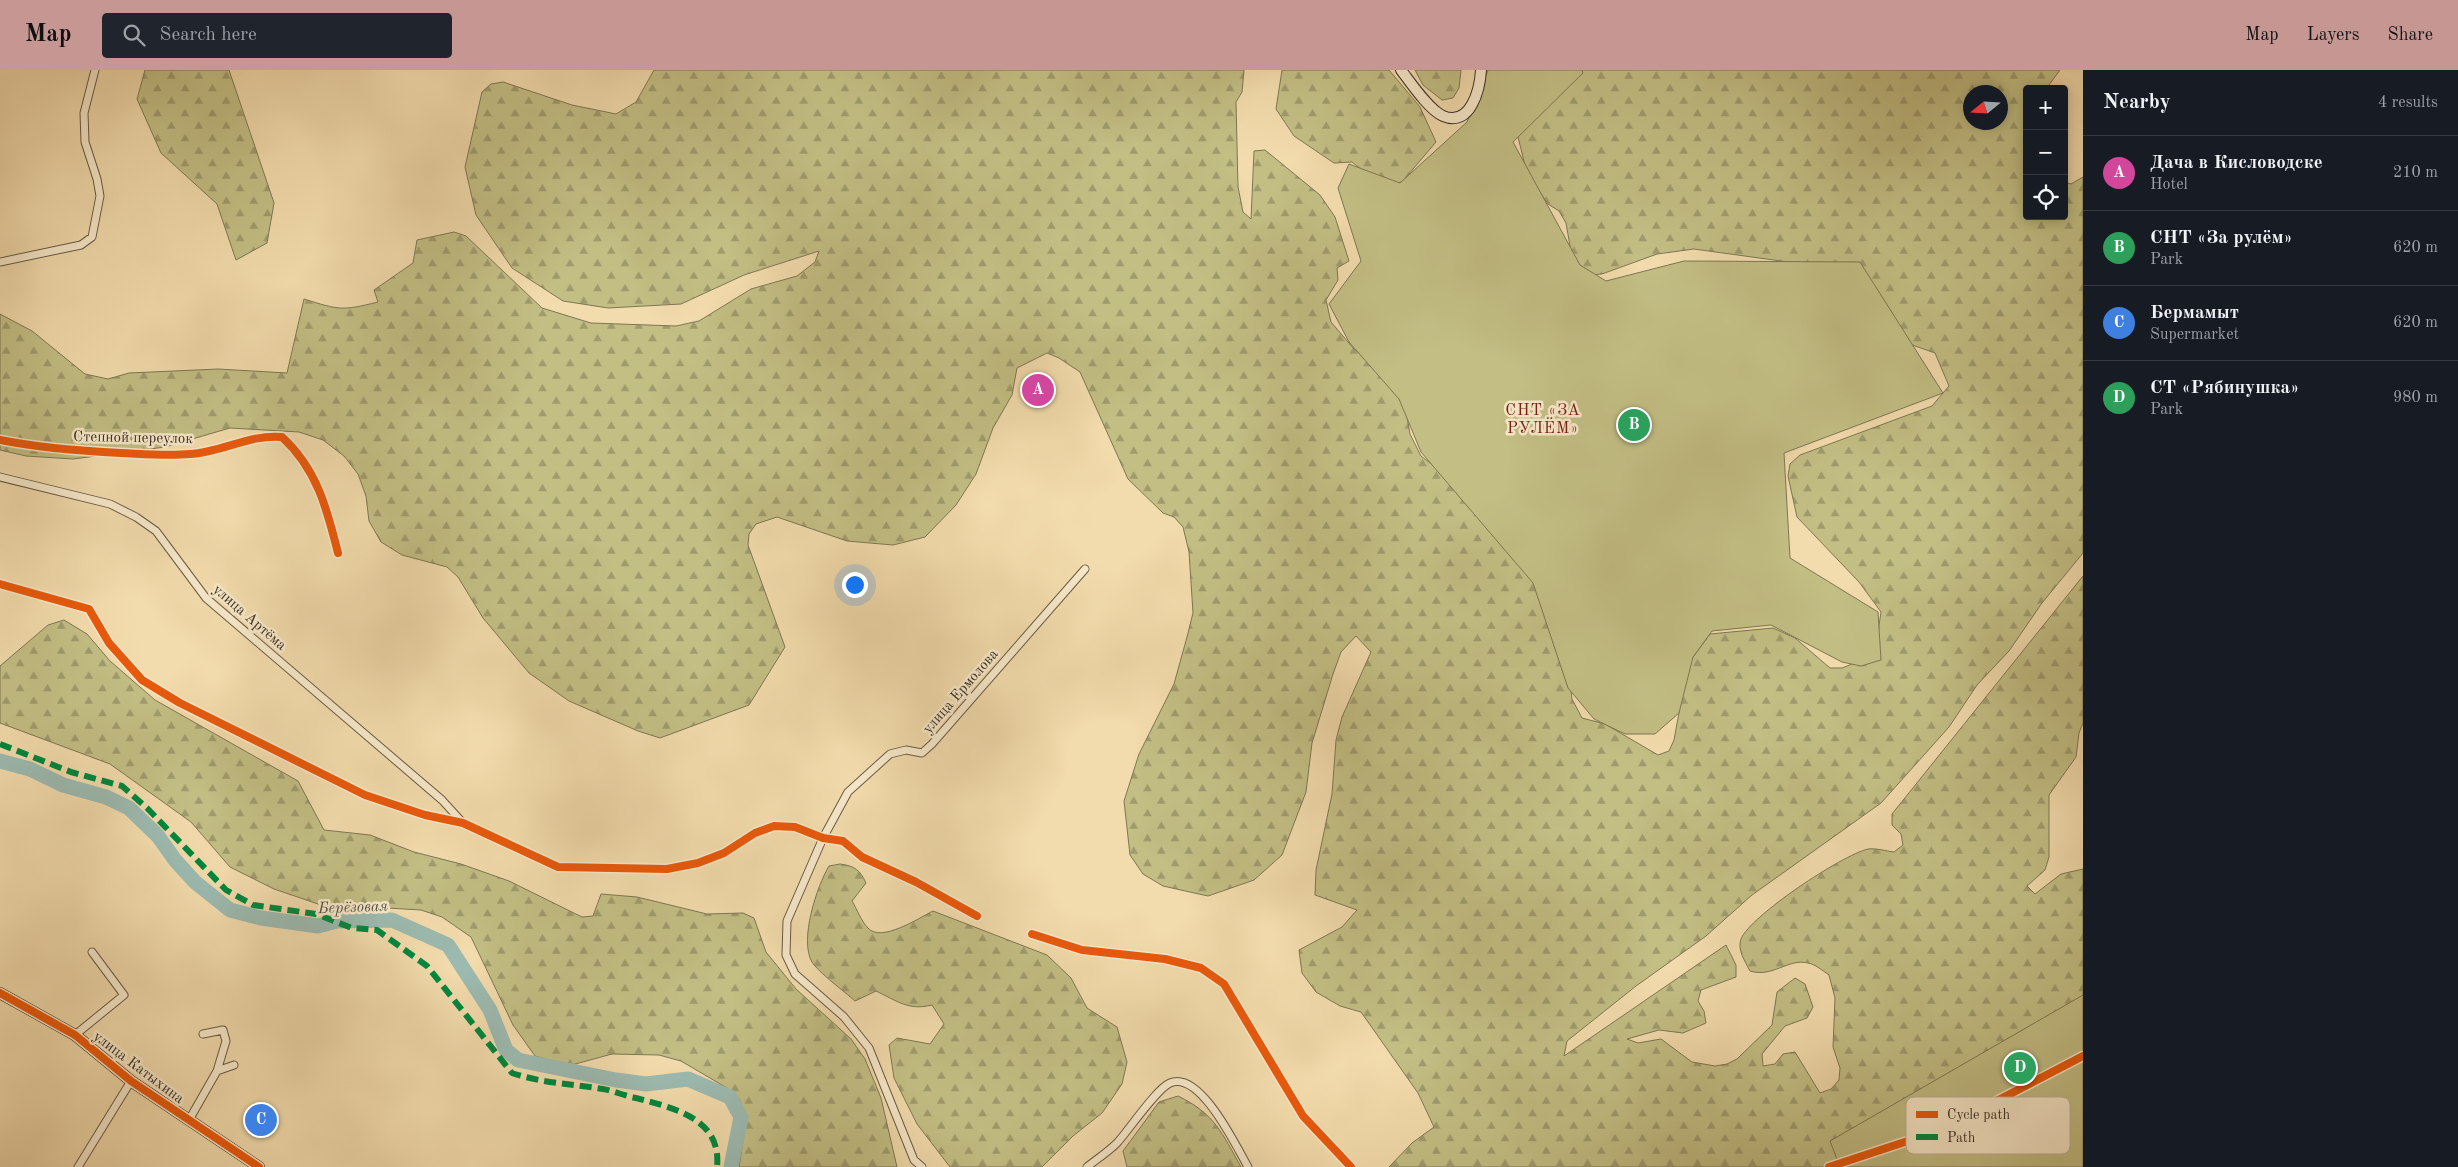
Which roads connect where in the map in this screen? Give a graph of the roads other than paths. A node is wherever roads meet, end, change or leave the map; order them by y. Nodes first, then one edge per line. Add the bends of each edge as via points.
1 (95, 70) edge
2 (1401, 70) edge
3 (1482, 70) edge
4 (0, 262) edge
5 (0, 440) edge
6 (0, 477) edge
7 (338, 553) dead end
8 (1085, 569) dead end
9 (0, 584) edge
10 (463, 823) junction
11 (823, 838) junction
12 (977, 916) dead end
13 (1032, 934) dead end
14 (92, 952) dead end
15 (0, 993) edge
16 (203, 1034) dead end
17 (75, 1035) junction
18 (2083, 1056) edge
19 (234, 1065) dead end
20 (217, 1071) junction
21 (131, 1082) junction
22 (2004, 1097) edge
23 (189, 1120) junction
24 (1906, 1142) edge
25 (78, 1167) edge
26 (259, 1167) edge
27 (922, 1167) edge
28 (1087, 1167) edge
29 (1248, 1167) edge
30 (1351, 1167) edge
31 (1829, 1167) edge

1 - 4 street via 84,112 85,142 100,196 92,237 81,245
2 - 3 street via 1434,109 1449,118 1458,117 1472,106
5 - 7 street, Степной переулок via 74,450 190,454 267,436 282,437 310,468 325,501
6 - 10 street, улица Артёма via 110,504 136,516 156,531 206,598 442,800
8 - 11 street, улица Ермолова via 932,744 922,753 906,750 890,754 848,792
9 - 10 street via 89,609 109,643 142,680 180,703 365,795 425,815
10 - 11 street via 558,867 667,869 690,865 724,853 755,833 774,826 796,827
11 - 12 street via 843,841 862,857
11 - 27 street, улица Ермолова via 787,921 786,955 795,974 844,1017 869,1048 914,1160
13 - 30 street via 1082,950 1165,959 1201,968 1224,984 1303,1116
14 - 17 street via 124,995
15 - 17 street, улица Катыхина
16 - 20 street via 223,1030 226,1041
17 - 21 street, улица Катыхина
18 - 22 street
19 - 20 street
20 - 23 street
21 - 23 street, улица Катыхина
21 - 25 street
23 - 26 street, улица Катыхина
24 - 31 street
28 - 29 street via 1115,1145 1156,1094 1170,1082 1185,1082 1200,1093 1223,1122

